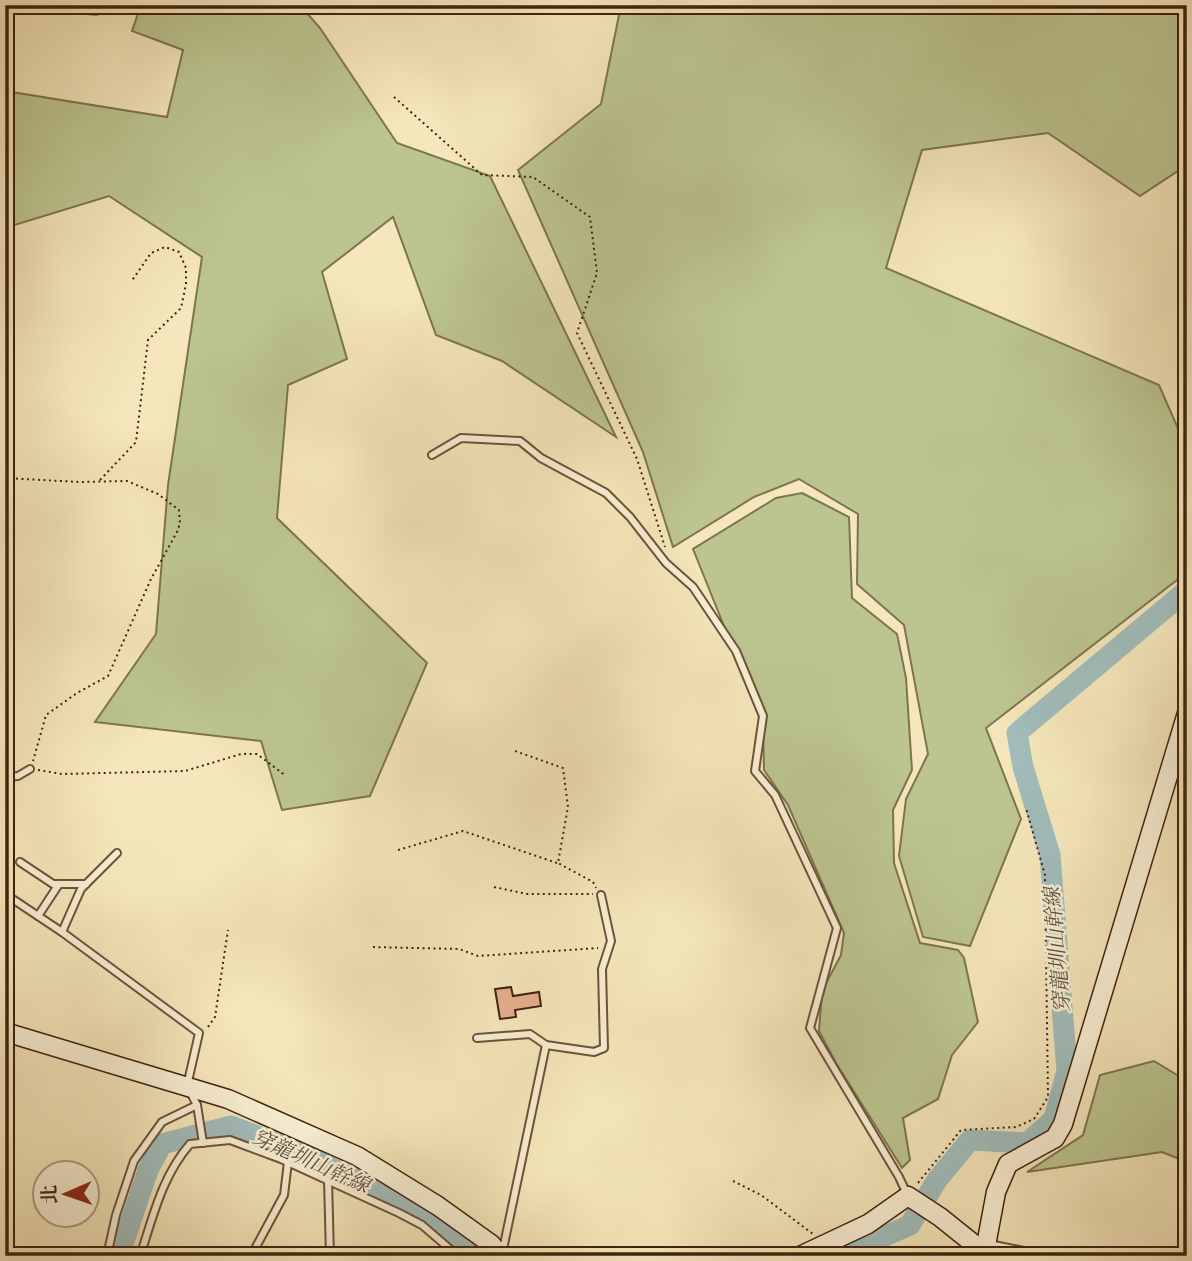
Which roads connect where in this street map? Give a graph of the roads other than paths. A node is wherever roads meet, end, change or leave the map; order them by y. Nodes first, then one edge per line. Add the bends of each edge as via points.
1 (432, 455) dead end
2 (1187, 713) edge
3 (30, 769) road end
4 (5, 777) edge
5 (117, 853) dead end
6 (20, 862) dead end
7 (59, 884) junction
8 (86, 884) junction
9 (5, 894) edge
10 (601, 895) road end
11 (38, 916) junction
12 (62, 932) junction
13 (5, 1032) edge
14 (477, 1038) dead end
15 (546, 1045) junction
16 (187, 1086) junction
17 (197, 1105) junction
18 (203, 1143) junction
19 (288, 1162) junction
20 (328, 1179) junction
21 (908, 1196) junction
22 (985, 1251) edge
23 (107, 1256) edge
24 (140, 1256) edge
25 (250, 1256) edge
26 (330, 1256) edge
27 (458, 1256) edge
28 (501, 1256) edge
29 (800, 1256) edge
30 (1049, 1256) edge

1 - 21 lane via 461,438 520,440 541,458 606,493 666,563 693,587 736,652 763,716 755,771 775,795 837,928 810,1028
2 - 22 street via 1062,1124 1055,1138 1008,1164 996,1192
3 - 4 lane
5 - 8 lane
6 - 7 lane
7 - 8 lane
7 - 11 lane
8 - 12 lane
9 - 11 lane
10 - 15 lane via 611,941 602,969 604,1048 594,1052
11 - 12 lane
12 - 16 lane via 199,1033
13 - 16 street
14 - 15 lane via 530,1034
15 - 28 lane
16 - 17 lane
16 - 28 street via 228,1099 356,1156 438,1206
17 - 18 lane
17 - 23 lane via 162,1122 134,1161
18 - 19 lane via 230,1140
18 - 24 lane via 190,1144 176,1160
19 - 20 lane
19 - 25 lane via 284,1195
20 - 26 lane
20 - 27 lane via 422,1225
21 - 22 street
21 - 29 street via 868,1224
22 - 30 lane

